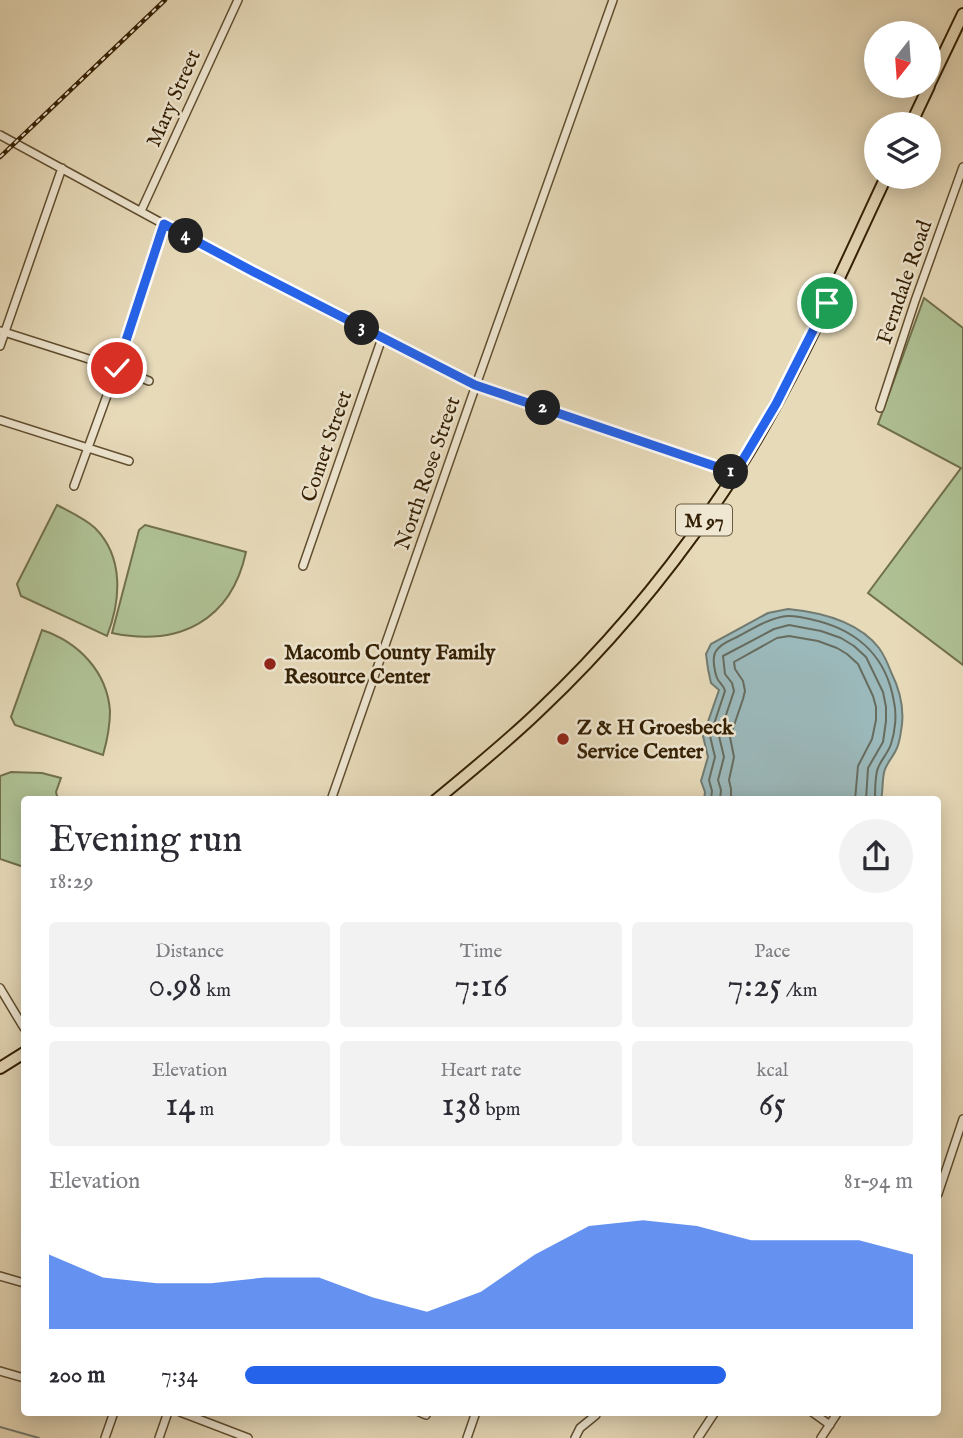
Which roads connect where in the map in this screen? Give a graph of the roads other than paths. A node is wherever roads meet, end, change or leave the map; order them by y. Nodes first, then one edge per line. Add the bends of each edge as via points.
1 (238, 0) edge
2 (613, 0) edge
3 (963, 14) edge
4 (942, 58) edge
5 (0, 135) edge
6 (62, 167) junction
7 (963, 167) edge
8 (880, 189) edge
9 (141, 211) junction
10 (164, 224) junction
11 (2, 332) edge
12 (382, 338) junction
13 (0, 346) edge
14 (117, 368) junction
15 (149, 381) dead end
16 (475, 385) junction
17 (880, 408) dead end
18 (0, 420) edge
19 (88, 448) junction
20 (129, 461) dead end
21 (735, 473) junction
22 (74, 486) dead end
23 (303, 566) dead end
24 (332, 796) edge
25 (441, 796) edge
26 (0, 988) edge
27 (21, 1023) edge
28 (21, 1055) edge
29 (0, 1068) edge
30 (963, 1119) edge
31 (941, 1185) edge
32 (0, 1276) edge
33 (21, 1282) edge
34 (0, 1371) edge
35 (21, 1377) edge
36 (113, 1416) edge
37 (167, 1416) edge
38 (190, 1416) edge
39 (475, 1416) edge
40 (595, 1416) edge
41 (712, 1416) edge
42 (818, 1416) edge
43 (836, 1416) edge
44 (830, 1425) junction
45 (105, 1438) edge
46 (159, 1438) edge
47 (248, 1438) edge
48 (467, 1438) edge
49 (575, 1438) edge
50 (698, 1438) edge
51 (821, 1438) edge

1 - 9 street, Mary Street
2 - 16 street, North Rose Street
3 - 4 main road
5 - 6 street
6 - 9 street
6 - 11 street
7 - 17 street, Ferndale Road
8 - 21 main road, M 97 via 795,368
9 - 10 street
10 - 12 street
10 - 14 street
11 - 13 street
11 - 14 street
12 - 16 street
12 - 23 street, Comet Street
14 - 15 street
14 - 19 street
16 - 21 street
16 - 24 street, North Rose Street
18 - 19 street
19 - 20 street
19 - 22 street
21 - 25 main road, M 97 via 660,578 598,650 526,724
26 - 27 street
28 - 29 main road
30 - 31 street
32 - 33 street
34 - 35 street
36 - 45 street
37 - 46 street
38 - 47 street
39 - 48 street
40 - 49 street
41 - 50 street
42 - 44 street
43 - 44 street
44 - 51 street

